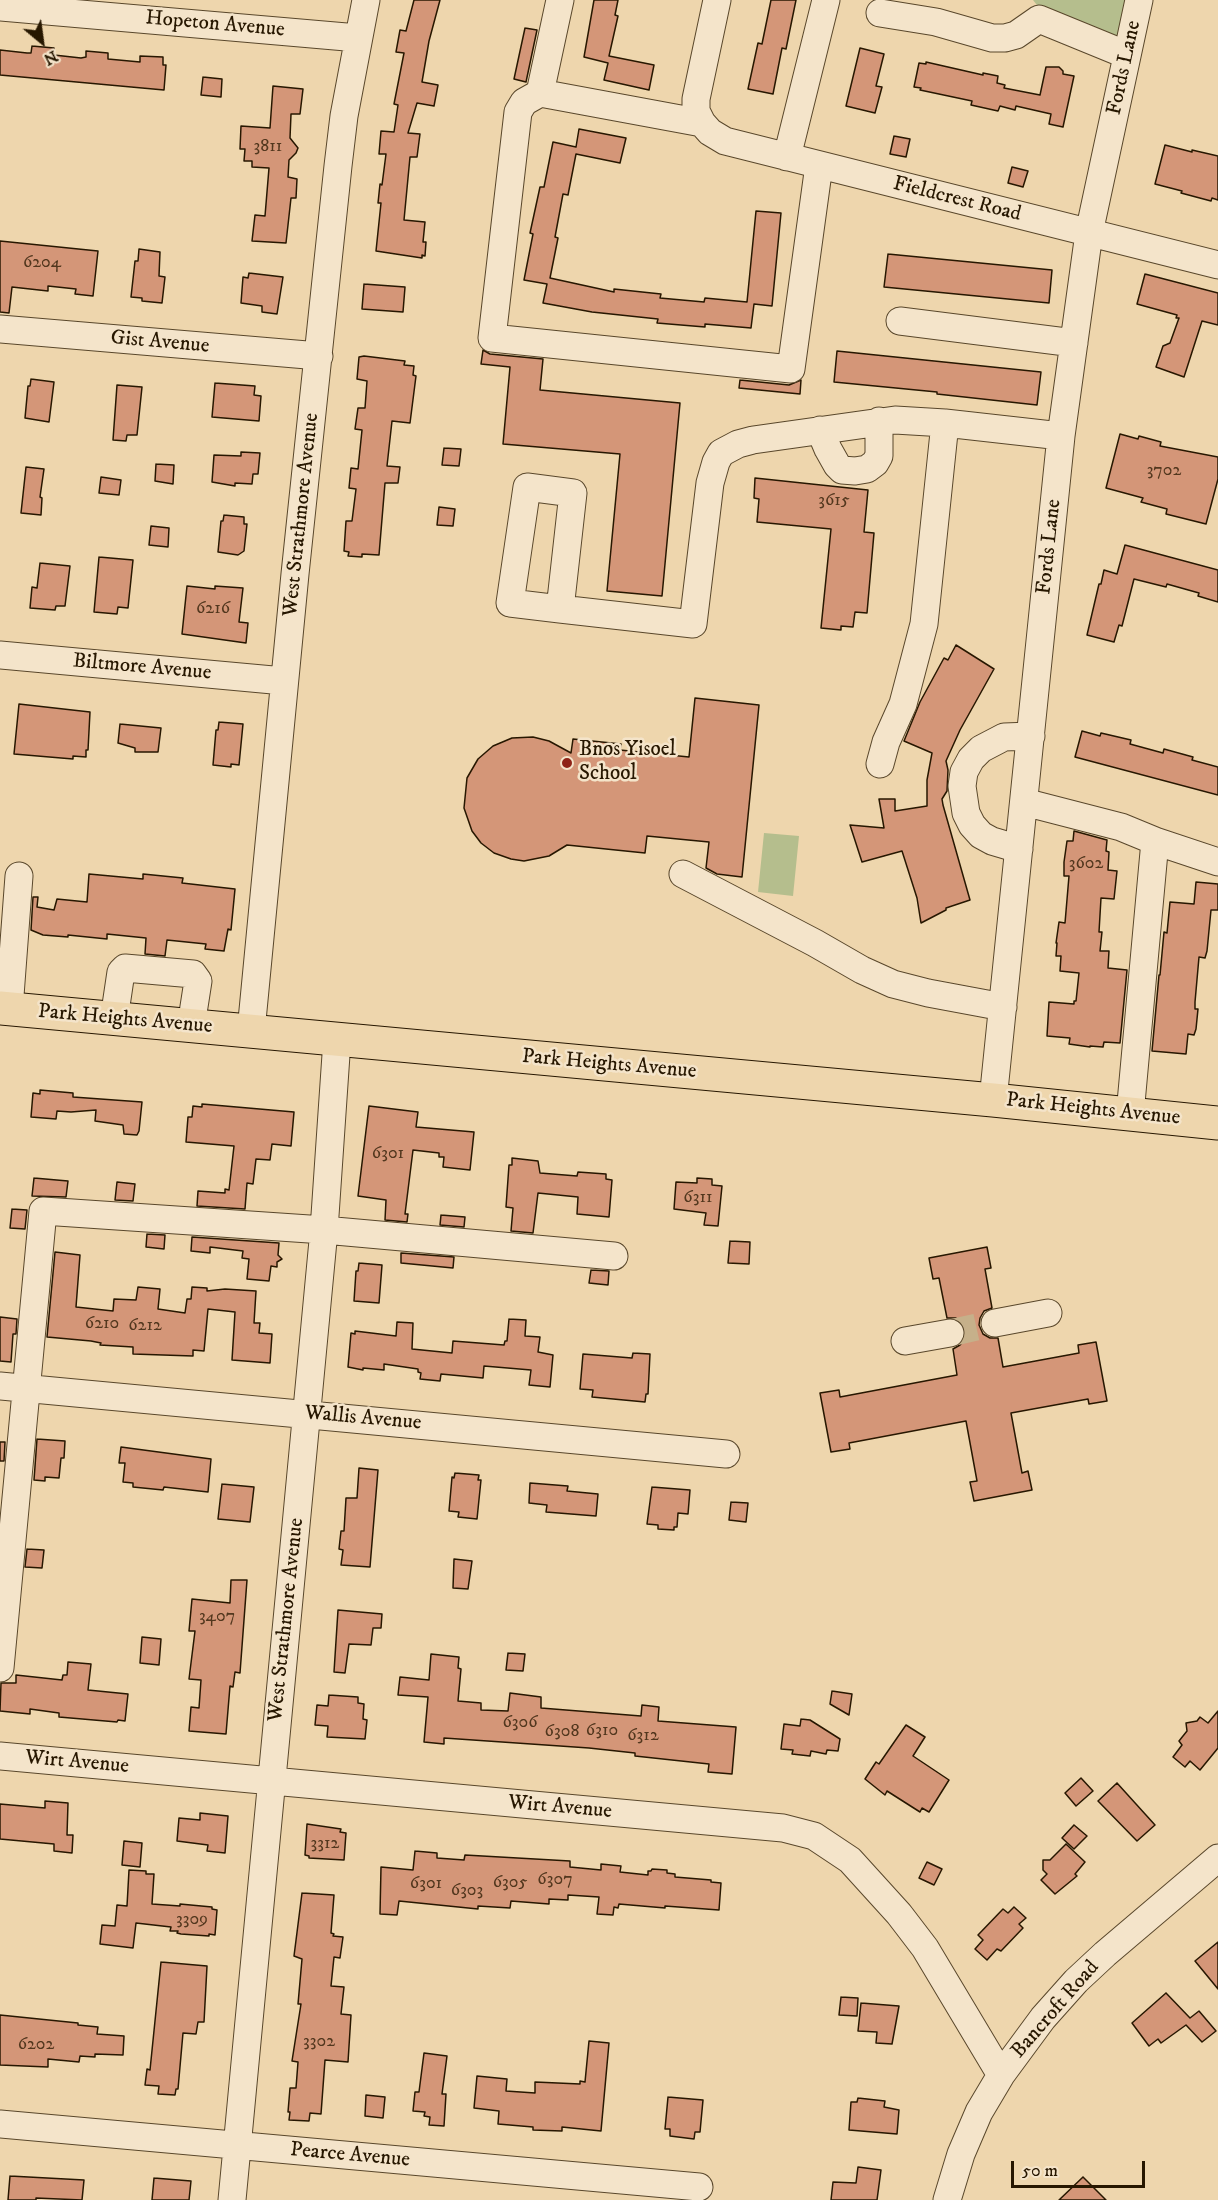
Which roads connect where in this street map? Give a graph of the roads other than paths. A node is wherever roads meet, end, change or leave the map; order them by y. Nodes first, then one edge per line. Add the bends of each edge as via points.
1 (366, 0) edge
2 (560, 0) edge
3 (717, 0) edge
4 (826, 0) edge
5 (1139, 0) edge
6 (78, 6) edge
7 (0, 7) edge
8 (1033, 10) edge
9 (189, 12) edge
10 (880, 13) dead end
11 (358, 38) junction
12 (1127, 55) junction
13 (540, 93) junction
14 (702, 123) junction
15 (787, 157) junction
16 (819, 165) junction
17 (1089, 233) junction
18 (1218, 265) edge
19 (900, 321) dead end
20 (0, 329) edge
21 (1074, 343) junction
22 (319, 356) junction
23 (879, 422) junction
24 (945, 423) junction
25 (820, 430) junction
26 (1061, 436) junction
27 (560, 609) dead end
28 (0, 655) edge
29 (285, 681) junction
30 (1031, 736) junction
31 (880, 764) dead end
32 (1024, 802) junction
33 (1155, 841) junction
34 (1019, 849) junction
35 (1218, 862) edge
36 (683, 874) dead end
37 (19, 876) dead end
38 (1003, 1007) junction
39 (4, 1009) edge
40 (114, 1019) junction
41 (191, 1026) junction
42 (251, 1031) junction
43 (337, 1040) junction
44 (993, 1100) junction
45 (1130, 1114) junction
46 (1218, 1123) edge
47 (324, 1230) junction
48 (614, 1256) dead end
49 (1048, 1313) dead end
50 (995, 1323) tunnel mouth
51 (950, 1333) tunnel mouth
52 (905, 1341) dead end
53 (13, 1388) edge
54 (307, 1414) junction
55 (726, 1454) dead end
56 (0, 1668) edge
57 (0, 1755) edge
58 (271, 1781) junction
59 (1218, 1858) edge
60 (1001, 2075) junction
61 (0, 2124) edge
62 (237, 2146) junction
63 (699, 2187) dead end
64 (232, 2200) edge
65 (947, 2200) edge

1 - 11 street, West Strathmore Avenue
2 - 13 street
3 - 14 street via 696,99
4 - 15 street
5 - 12 street, Fords Lane
6 - 7 street, Hopeton Avenue
6 - 9 street, Hopeton Avenue
8 - 10 street via 1016,35 1005,38
8 - 12 street
9 - 11 street, Hopeton Avenue
11 - 22 street, West Strathmore Avenue via 339,156
12 - 17 street, Fords Lane
13 - 14 street
13 - 16 street via 524,102 518,112 492,338 791,369
14 - 15 street, Fieldcrest Road via 725,141
15 - 16 street, Fieldcrest Road
16 - 17 street, Fieldcrest Road
17 - 18 street, Fieldcrest Road
17 - 21 street, Fords Lane
19 - 21 street
20 - 22 street, Gist Avenue
21 - 26 street, Fords Lane
22 - 29 street, West Strathmore Avenue
23 - 24 street
23 - 25 street
23 - 25 street via 879,456 867,469 855,471 842,470 837,465
24 - 26 street
24 - 31 street via 924,624 903,704
25 - 27 street via 753,440 721,453 711,483 693,624
26 - 30 street, Fords Lane
28 - 29 street, Biltmore Avenue
29 - 42 street, West Strathmore Avenue
30 - 32 street, Fords Lane
30 - 34 street via 1004,738 981,749 964,772 962,786 966,813 981,835
32 - 33 street via 1121,827
32 - 34 street, Fords Lane
33 - 35 street
33 - 45 street
34 - 38 street, Fords Lane
36 - 38 street via 883,979 928,993
37 - 39 street
38 - 44 street, Fords Lane
39 - 40 main road, Park Heights Avenue
40 - 41 main road, Park Heights Avenue
40 - 41 street via 121,972 125,968 194,974 198,981
41 - 42 main road, Park Heights Avenue
42 - 43 main road, Park Heights Avenue
43 - 44 main road, Park Heights Avenue
43 - 47 street, West Strathmore Avenue
44 - 45 main road, Park Heights Avenue
45 - 46 main road, Park Heights Avenue
47 - 48 street
47 - 53 street via 43,1211
47 - 54 street, West Strathmore Avenue
49 - 50 street
51 - 52 street
53 - 54 street, Wallis Avenue
53 - 56 street
54 - 55 street, Wallis Avenue
54 - 58 street, West Strathmore Avenue
57 - 58 street, Wirt Avenue
58 - 60 street, Wirt Avenue via 783,1828 814,1836 850,1860 926,1948
58 - 62 street, West Strathmore Avenue
59 - 60 street, Bancroft Road via 1076,1981
60 - 65 street, Bancroft Road via 979,2112
61 - 62 street, Pearce Avenue
62 - 63 street, Pearce Avenue
62 - 64 street, West Strathmore Avenue

